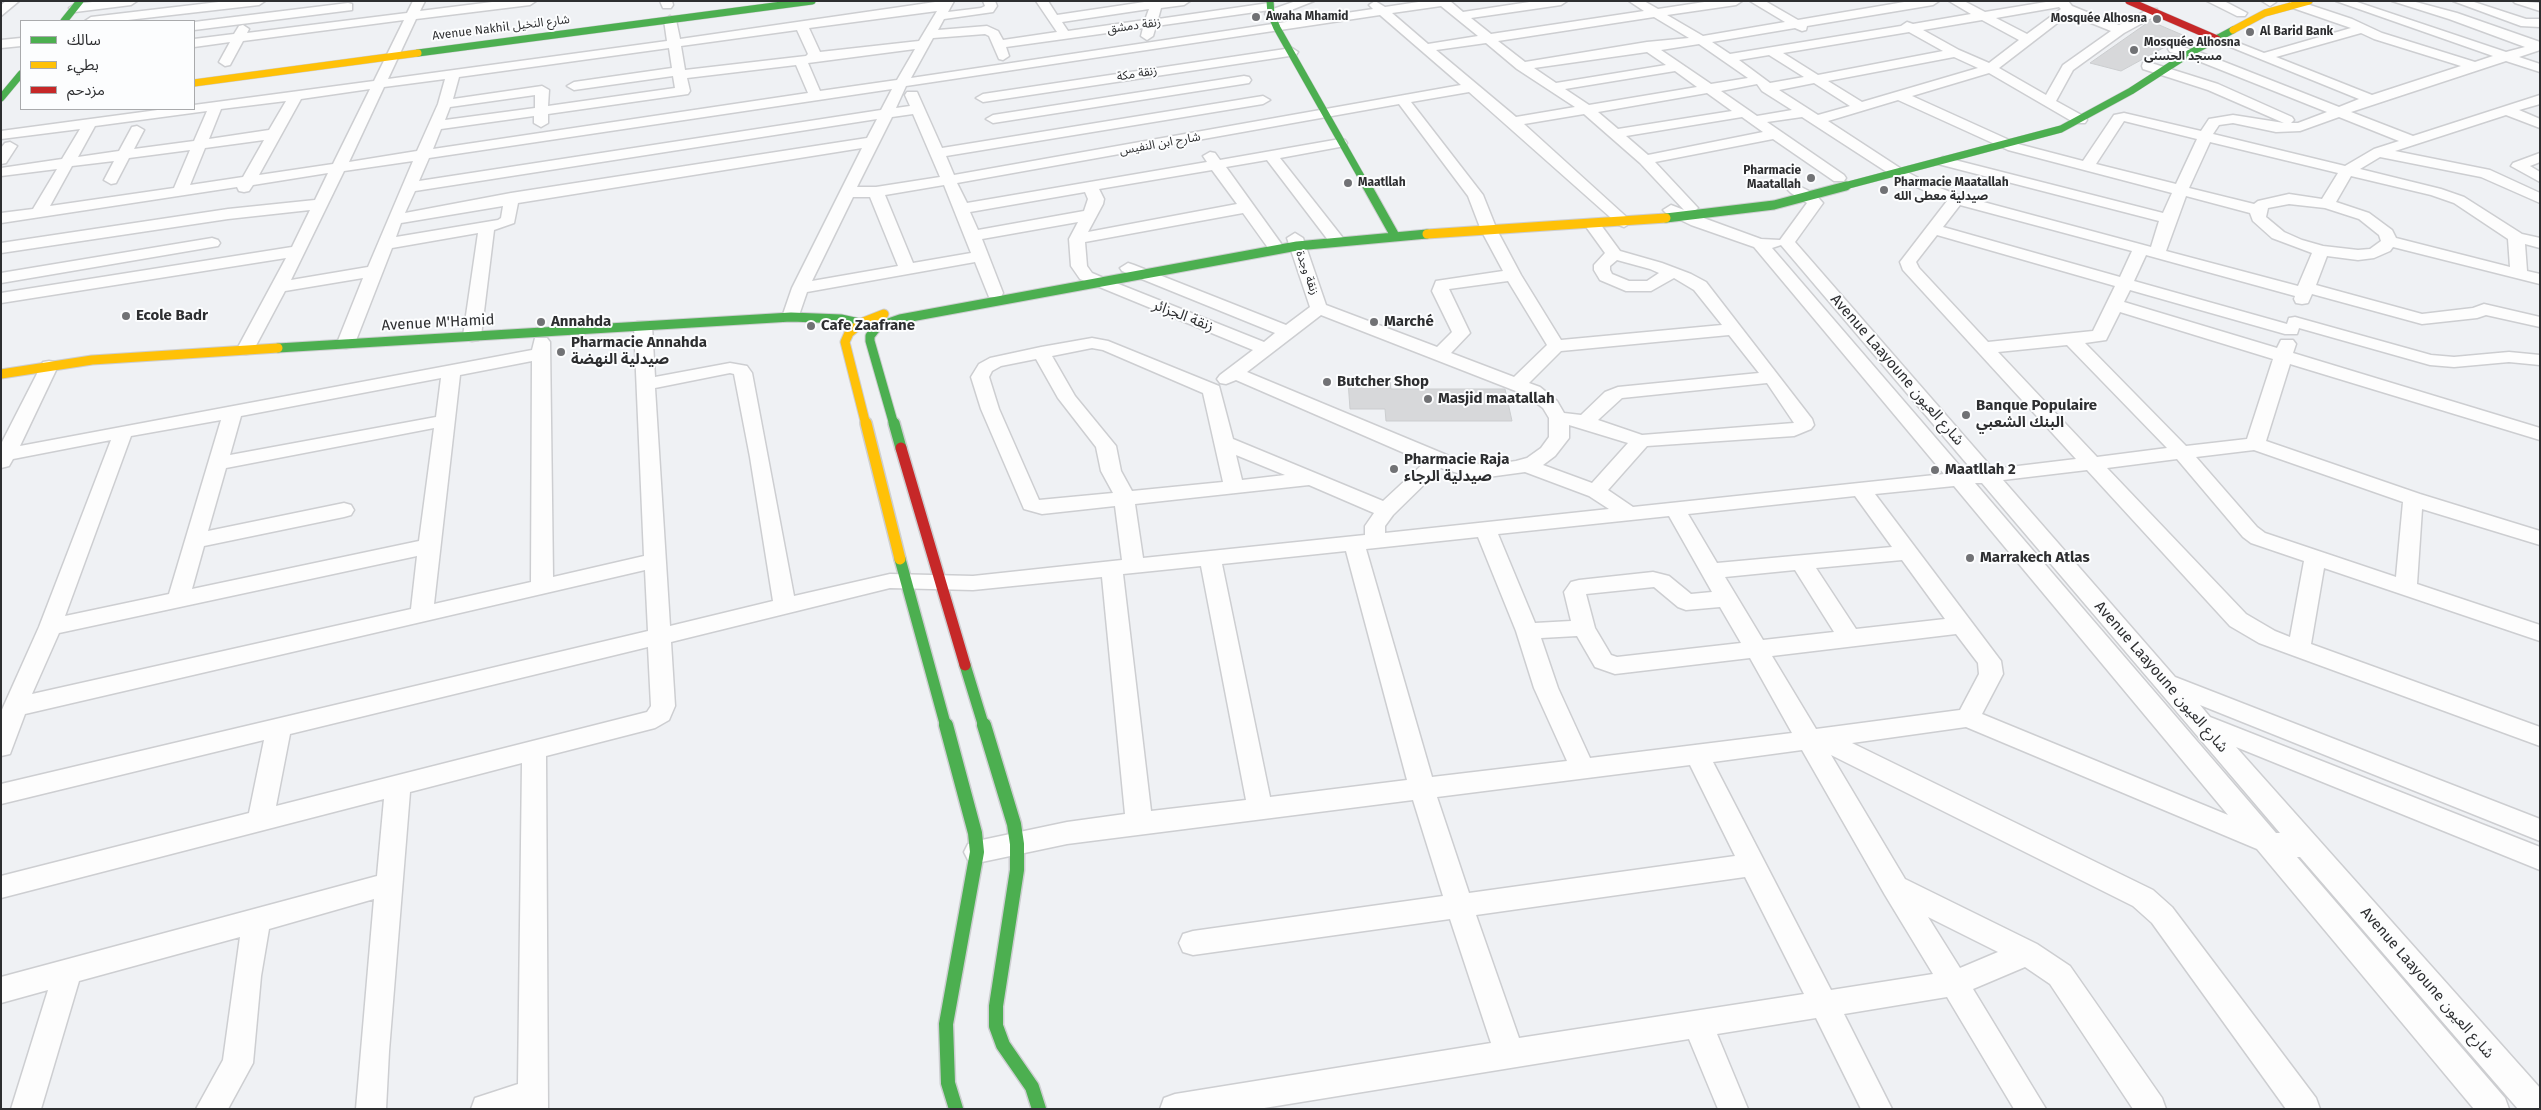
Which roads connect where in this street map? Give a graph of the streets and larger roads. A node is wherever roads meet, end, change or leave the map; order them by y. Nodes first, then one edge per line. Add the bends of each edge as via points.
1 (13, 1) edge
2 (131, 1) edge
3 (170, 1) edge
4 (256, 1) edge
5 (419, 1) edge
6 (530, 1) edge
7 (812, 1) edge
8 (989, 1) edge
9 (1056, 1) edge
10 (1184, 1) edge
11 (1308, 1) edge
12 (1561, 1) edge
13 (1635, 1) edge
14 (1736, 1) edge
15 (1756, 1) edge
16 (1860, 1) edge
17 (1933, 1) edge
18 (1955, 1) edge
19 (2129, 1) edge
20 (2213, 1) edge
21 (2270, 1) edge
22 (2309, 1) edge
23 (2342, 1) edge
24 (2398, 1) edge
25 (2459, 1) edge
26 (2499, 1) edge
27 (2519, 1) edge
28 (1043, 2) edge
29 (1443, 2) edge
30 (666, 3) edge
31 (683, 3) dead end
32 (1156, 3) edge
33 (77, 4) edge
34 (349, 4) edge
35 (1516, 4) edge
36 (1544, 4) junction
37 (2063, 4) edge
38 (2294, 4) junction
39 (654, 6) dead end
40 (1376, 6) edge
41 (2540, 7) edge
42 (945, 8) edge
43 (1270, 8) edge
44 (2479, 8) junction
45 (1878, 10) junction
46 (1, 12) edge
47 (2153, 12) junction
48 (1654, 13) junction
49 (2241, 13) junction
50 (412, 16) junction
51 (1461, 16) junction
52 (1983, 16) junction
53 (160, 17) edge
54 (248, 19) junction
55 (1054, 19) junction
56 (65, 20) edge
57 (108, 20) edge
58 (670, 20) junction
59 (2540, 23) edge
60 (1152, 24) junction
61 (1796, 24) junction
62 (338, 25) junction
63 (801, 25) junction
64 (195, 26) edge
65 (1570, 26) junction
66 (1277, 28) junction
67 (1910, 28) junction
68 (2361, 29) junction
69 (2120, 30) junction
70 (2203, 34) junction
71 (1064, 36) junction
72 (239, 37) junction
73 (418, 37) dead end
74 (2218, 38) junction
75 (925, 39) junction
76 (1488, 39) junction
77 (2027, 39) junction
78 (394, 40) junction
79 (1701, 40) junction
80 (1828, 41) junction
81 (20, 42) edge
82 (195, 43) edge
83 (674, 43) junction
84 (1, 44) edge
85 (999, 44) junction
86 (1647, 46) junction
87 (2538, 46) edge
88 (1424, 48) junction
89 (1137, 49) junction
90 (2174, 49) junction
91 (1770, 51) junction
92 (1292, 52) junction
93 (1611, 52) junction
94 (1955, 53) junction
95 (2190, 53) junction
96 (2267, 56) junction
97 (392, 57) junction
98 (2506, 57) junction
99 (1729, 58) junction
100 (245, 59) dead end
101 (806, 59) junction
102 (1226, 61) junction
103 (226, 62) junction
104 (210, 64) dead end
105 (1522, 66) junction
106 (2148, 66) junction
107 (2473, 66) junction
108 (1678, 67) junction
109 (1007, 68) junction
110 (1990, 68) junction
111 (2540, 68) edge
112 (2164, 70) junction
113 (574, 71) junction
114 (679, 73) junction
115 (453, 74) junction
116 (970, 74) junction
117 (2136, 74) dead end
118 (1131, 75) junction
119 (20, 76) edge
120 (1815, 79) junction
121 (1244, 80) junction
122 (195, 83) edge
123 (379, 84) junction
124 (1763, 84) junction
125 (1472, 87) junction
126 (1553, 87) junction
127 (2113, 87) dead end
128 (904, 88) junction
129 (20, 89) edge
130 (1709, 89) junction
131 (542, 90) junction
132 (683, 91) junction
133 (296, 95) junction
134 (815, 95) junction
135 (1901, 96) junction
136 (1130, 97) junction
137 (983, 98) junction
138 (1402, 99) junction
139 (2371, 99) junction
140 (1262, 100) junction
141 (5, 101) edge
142 (2537, 101) edge
143 (2048, 103) junction
144 (445, 104) junction
145 (216, 106) junction
146 (1861, 107) junction
147 (195, 109) edge
148 (916, 109) junction
149 (186, 110) edge
150 (1588, 110) junction
151 (2507, 110) junction
152 (540, 111) junction
153 (1805, 112) junction
154 (2339, 112) junction
155 (888, 113) junction
156 (1325, 113) junction
157 (687, 114) junction
158 (2068, 114) junction
159 (1750, 116) junction
160 (993, 119) junction
161 (1817, 120) junction
162 (2080, 120) junction
163 (1123, 122) junction
164 (1283, 122) junction
165 (1513, 122) junction
166 (90, 123) junction
167 (2540, 124) edge
168 (435, 126) junction
169 (2300, 127) junction
170 (137, 130) dead end
171 (274, 134) junction
172 (1613, 134) junction
173 (1776, 134) junction
174 (542, 136) junction
175 (2205, 136) junction
176 (1193, 138) junction
177 (1991, 138) junction
178 (5, 140) edge
179 (1005, 141) junction
180 (2413, 141) junction
181 (692, 142) junction
182 (872, 142) junction
183 (1340, 143) junction
184 (201, 144) junction
185 (2006, 144) junction
186 (2379, 152) junction
187 (936, 153) junction
188 (422, 154) junction
189 (125, 155) junction
190 (1270, 156) junction
191 (2540, 158) edge
192 (1, 160) edge
193 (1645, 160) junction
194 (1943, 161) junction
195 (67, 163) junction
196 (1218, 164) junction
197 (1107, 165) junction
198 (542, 166) junction
199 (2087, 166) junction
200 (338, 167) junction
201 (697, 168) junction
202 (1892, 169) junction
203 (2346, 171) junction
204 (1, 172) edge
205 (1839, 178) junction
206 (2540, 178) edge
207 (111, 180) dead end
208 (949, 180) junction
209 (249, 181) junction
210 (409, 187) junction
211 (1090, 187) junction
212 (2182, 190) junction
213 (180, 191) junction
214 (847, 192) junction
215 (876, 192) junction
216 (1803, 193) junction
217 (543, 194) junction
218 (511, 198) junction
219 (1956, 198) junction
220 (2540, 199) edge
221 (321, 204) junction
222 (2327, 204) junction
223 (1248, 207) junction
224 (961, 209) junction
225 (2258, 210) junction
226 (39, 212) junction
227 (1682, 212) junction
228 (228, 214) junction
229 (1089, 215) junction
230 (1, 218) edge
231 (1621, 218) junction
232 (395, 219) junction
233 (2168, 219) junction
234 (1592, 224) junction
235 (487, 226) junction
236 (1488, 226) junction
237 (1932, 229) junction
238 (1393, 232) junction
239 (973, 236) junction
240 (1335, 237) junction
241 (2516, 238) junction
242 (1077, 239) junction
243 (2389, 241) junction
244 (1296, 242) junction
245 (1787, 242) junction
246 (212, 243) junction
247 (2540, 243) edge
248 (385, 244) junction
249 (1760, 244) junction
250 (1276, 245) junction
251 (1, 248) edge
252 (298, 250) junction
253 (2149, 251) junction
254 (2321, 251) junction
255 (1614, 254) junction
256 (981, 256) junction
257 (200, 267) junction
258 (907, 269) junction
259 (375, 271) junction
260 (1136, 271) junction
261 (1672, 272) junction
262 (2519, 274) junction
263 (1513, 275) junction
264 (1, 278) edge
265 (2540, 279) edge
266 (1093, 280) junction
267 (2124, 282) junction
268 (279, 287) junction
269 (800, 288) junction
270 (2305, 290) junction
271 (995, 293) junction
272 (1, 298) edge
273 (2115, 305) junction
274 (1319, 308) junction
275 (791, 317) junction
276 (2540, 322) edge
277 (861, 323) junction
278 (643, 326) junction
279 (2293, 326) junction
280 (877, 327) junction
281 (1734, 329) junction
282 (544, 332) junction
283 (1288, 332) junction
284 (472, 336) junction
285 (2072, 340) junction
286 (346, 343) junction
287 (1556, 346) junction
288 (1984, 348) junction
289 (246, 349) junction
290 (1266, 349) junction
291 (1041, 352) junction
292 (541, 354) junction
293 (1440, 354) junction
294 (2283, 357) junction
295 (2540, 360) edge
296 (49, 366) junction
297 (451, 371) junction
298 (1235, 373) junction
299 (1, 374) edge
300 (1772, 377) junction
301 (647, 384) junction
302 (1518, 384) junction
303 (1212, 390) junction
304 (232, 413) junction
305 (1558, 418) junction
306 (443, 421) junction
307 (1585, 422) junction
308 (123, 433) junction
309 (2540, 434) edge
310 (1641, 441) junction
311 (1225, 442) junction
312 (2255, 444) junction
313 (2183, 454) junction
314 (3, 458) edge
315 (1438, 460) junction
316 (216, 464) junction
317 (2094, 464) junction
318 (1526, 465) junction
319 (1990, 476) junction
320 (1309, 479) junction
321 (1960, 479) junction
322 (1234, 487) junction
323 (1860, 489) junction
324 (1596, 490) junction
325 (1124, 499) junction
326 (2413, 499) junction
327 (1674, 508) junction
328 (344, 510) dead end
329 (1386, 510) junction
330 (1628, 513) junction
331 (1485, 528) junction
332 (2540, 538) edge
333 (194, 541) junction
334 (1364, 541) junction
335 (430, 546) junction
336 (1906, 553) junction
337 (1210, 558) junction
338 (2315, 559) junction
339 (655, 561) junction
340 (1802, 564) junction
341 (1123, 567) junction
342 (1710, 572) junction
343 (906, 581) junction
344 (940, 583) junction
345 (542, 586) junction
346 (2406, 588) junction
347 (1725, 599) junction
348 (178, 600) junction
349 (785, 605) junction
350 (422, 614) junction
351 (1962, 625) junction
352 (50, 627) junction
353 (1584, 628) junction
354 (1527, 631) junction
355 (2540, 633) edge
356 (659, 636) junction
357 (1849, 637) junction
358 (1754, 648) junction
359 (2299, 648) junction
360 (2123, 671) junction
361 (2168, 684) junction
362 (15, 707) junction
363 (2156, 711) junction
364 (1968, 718) junction
365 (2204, 724) junction
366 (279, 726) junction
367 (2540, 736) edge
368 (1816, 739) junction
369 (1, 747) edge
370 (534, 752) junction
371 (1697, 755) junction
372 (1583, 769) junction
373 (398, 787) junction
374 (1422, 788) junction
375 (1, 794) edge
376 (1260, 808) junction
377 (260, 822) junction
378 (1140, 823) junction
379 (2540, 830) edge
380 (2270, 843) junction
381 (1017, 844) junction
382 (2307, 847) junction
383 (977, 852) junction
384 (2540, 859) edge
385 (1751, 865) junction
386 (389, 884) junction
387 (1, 887) edge
388 (1895, 887) junction
389 (1458, 905) junction
390 (256, 921) junction
391 (1193, 943) dead end
392 (2026, 952) junction
393 (67, 973) junction
394 (1955, 983) junction
395 (1, 990) edge
396 (1824, 1004) junction
397 (1698, 1024) junction
398 (1510, 1055) junction
399 (532, 1101) edge
400 (1268, 1101) edge
401 (26, 1109) edge
402 (212, 1109) edge
403 (371, 1109) edge
404 (486, 1109) edge
405 (956, 1109) edge
406 (1039, 1109) edge
407 (1175, 1109) edge
408 (1733, 1109) edge
409 (1877, 1109) edge
410 (2031, 1109) edge
411 (2151, 1109) edge
412 (2305, 1109) edge
413 (2494, 1109) edge
414 (2538, 1109) edge

1 - 46 street
2 - 33 street
3 - 53 street
4 - 53 street
4 - 54 street
5 - 50 street
6 - 50 street
7 - 58 street, Avenue Nakhil شارع النخيل
8 - 42 street via 989,9 982,11
9 - 28 street
10 - 32 street
11 - 43 street, زنقة دمشق
12 - 36 street
13 - 48 street
14 - 48 street
15 - 61 street
16 - 45 street
17 - 45 street
18 - 52 street
19 - 47 street
20 - 49 street
21 - 49 street
22 - 38 street
23 - 98 street
24 - 87 street
25 - 44 street
26 - 44 street
27 - 41 street
28 - 55 street
29 - 40 street
29 - 51 street
30 - 31 street
30 - 39 street
32 - 55 street
32 - 60 street
33 - 56 street
34 - 54 street
34 - 62 street
35 - 36 street
35 - 51 street
36 - 65 street
37 - 52 street
37 - 69 street
37 - 77 street
38 - 68 street
38 - 74 street via 2265,13
40 - 66 street
40 - 88 street
42 - 63 street
42 - 75 street
43 - 60 street, زنقة دمشق
43 - 66 street
44 - 59 street via 2527,24
45 - 61 street
45 - 67 street
47 - 69 street
47 - 70 street
48 - 65 street
48 - 79 street
49 - 70 street
50 - 62 street
50 - 78 street
51 - 76 street
52 - 67 street
52 - 77 street
53 - 57 street
54 - 64 street
54 - 72 street
55 - 71 street
58 - 83 street
58 - 97 street, Avenue Nakhil شارع النخيل
60 - 71 street, زنقة دمشق
60 - 89 street
61 - 79 street
61 - 80 street
62 - 72 street
63 - 83 street
63 - 101 street via 815,55
65 - 76 street
65 - 93 street
66 - 89 street
66 - 92 street
67 - 80 street
67 - 94 street
68 - 96 street
68 - 107 street
69 - 143 street via 2068,68
70 - 74 street
70 - 90 street
71 - 85 street, زنقة دمشق
72 - 82 street
72 - 103 street
73 - 78 street, Avenue Nakhil شارع النخيل
74 - 95 street
74 - 96 street
75 - 85 street via 987,30 994,34
75 - 101 street
75 - 128 street
76 - 88 street
76 - 105 street
77 - 110 street
78 - 97 street
79 - 86 street
79 - 99 street
80 - 91 street
81 - 84 street
83 - 113 street
83 - 114 street
85 - 109 street
86 - 93 street
86 - 108 street
87 - 98 street
88 - 125 street
89 - 109 street
89 - 118 street
90 - 95 street
90 - 106 street
91 - 99 street
91 - 120 street
92 - 102 street, زنقة مكة
92 - 156 street
93 - 105 street
94 - 110 street
94 - 120 street
95 - 112 street
95 - 154 street
96 - 139 street
97 - 122 street, Avenue Nakhil شارع النخيل
97 - 123 street
98 - 107 street
98 - 111 street
99 - 124 street
100 - 103 street
101 - 114 street
101 - 134 street
102 - 118 street, زنقة مكة
102 - 121 street
103 - 104 street
105 - 126 street
106 - 112 street
106 - 117 street
107 - 139 street
108 - 126 street
108 - 130 street
109 - 116 street
110 - 135 street
110 - 143 street
112 - 162 street
112 - 169 street via 2213,87
113 - 114 street
113 - 115 street
113 - 131 street
114 - 132 street
115 - 123 street
115 - 144 street
116 - 128 street
116 - 137 street
118 - 136 street
118 - 137 street, زنقة مكة
119 - 141 street
120 - 124 street
120 - 146 street
121 - 136 street
121 - 140 street
123 - 133 street
123 - 200 street
124 - 130 street
124 - 153 street
125 - 138 street, شارح ابن النفيس
125 - 165 street
126 - 150 street
127 - 158 street
128 - 134 street
128 - 148 street
128 - 155 street
129 - 141 street
130 - 150 street
130 - 159 street
131 - 144 street
131 - 152 street
132 - 152 street
132 - 157 street
133 - 145 street
133 - 171 street
134 - 157 street
135 - 146 street
135 - 177 street
136 - 160 street
136 - 163 street
137 - 160 street
138 - 156 street, شارح ابن النفيس
138 - 236 street via 1475,195
139 - 154 street
140 - 163 street
140 - 164 street
142 - 151 street
143 - 158 street
144 - 168 street
145 - 147 street
145 - 184 street
146 - 161 street
148 - 155 street
148 - 187 street
149 - 166 street
150 - 165 street
150 - 172 street
151 - 167 street
151 - 180 street
152 - 168 street
152 - 174 street
153 - 159 street
153 - 161 street
154 - 169 street
154 - 180 street
155 - 181 street
155 - 182 street
156 - 164 street, شارح ابن النفيس
156 - 183 street
157 - 174 street
157 - 181 street
158 - 162 street
158 - 177 street
159 - 172 street
159 - 173 street
160 - 179 street
161 - 202 street
162 - 185 street via 2062,129
163 - 179 street
163 - 197 street
164 - 176 street, شارح ابن النفيس
165 - 231 street
166 - 178 street
166 - 195 street
168 - 188 street
169 - 175 street via 2276,128 2226,119 2214,122
170 - 189 street
171 - 184 street
171 - 209 street
172 - 193 street
173 - 193 street
173 - 205 street
174 - 188 street
174 - 198 street
175 - 199 street via 2137,119 2119,118
175 - 203 street
175 - 212 street
176 - 196 street
176 - 197 street, شارح ابن النفيس
177 - 185 street
177 - 202 street
178 - 192 street
179 - 187 street
180 - 186 street
181 - 198 street
181 - 201 street
182 - 201 street
182 - 214 street
183 - 190 street
183 - 238 street
184 - 189 street
184 - 213 street
185 - 194 street
185 - 199 street
186 - 203 street
186 - 220 street via 2484,173
187 - 208 street
188 - 200 street
188 - 210 street
189 - 195 street
189 - 207 street
190 - 196 street
190 - 240 street
191 - 206 street via 2518,166
193 - 227 street
194 - 202 street
194 - 233 street
195 - 204 street
195 - 226 street
196 - 197 street
196 - 223 street
197 - 208 street, شارح ابن النفيس
197 - 211 street
198 - 210 street
198 - 217 street
199 - 212 street
200 - 209 street
200 - 221 street
201 - 217 street
202 - 205 street
202 - 216 street
202 - 219 street via 1927,188
203 - 222 street
203 - 241 street via 2459,200
205 - 216 street
208 - 215 street, شارح ابن النفيس
208 - 224 street
209 - 213 street
209 - 228 street
210 - 232 street
211 - 224 street
211 - 229 street via 1096,199
212 - 225 street
212 - 233 street
213 - 226 street
214 - 215 street, شارح ابن النفيس
214 - 269 street
215 - 258 street
216 - 227 street
216 - 245 street via 1815,203
217 - 218 street
218 - 232 street
218 - 235 street via 508,220
219 - 237 street
219 - 253 street
221 - 228 street
221 - 252 street
222 - 225 street via 2274,200
222 - 243 street via 2364,216 2386,233
223 - 242 street
223 - 250 street
224 - 239 street
225 - 254 street via 2258,218 2278,235
226 - 230 street
227 - 231 street
227 - 249 street
228 - 246 street
228 - 251 street
229 - 239 street
229 - 242 street
231 - 234 street
231 - 236 street
232 - 248 street
233 - 253 street
234 - 236 street
234 - 255 street
235 - 248 street
235 - 284 street
236 - 238 street
236 - 263 street
237 - 267 street
237 - 288 street via 1908,262 1911,270
238 - 240 street
239 - 256 street
240 - 244 street
241 - 247 street
241 - 262 street
242 - 266 street via 1079,266
243 - 254 street via 2374,253 2358,255
243 - 262 street
244 - 250 street
244 - 274 street, زنقة وجدة
245 - 249 street
245 - 319 street, Avenue Laayoune شارع العيون
246 - 257 street
246 - 264 street
248 - 259 street
249 - 321 street, Avenue Laayoune شارع العيون
250 - 260 street
252 - 257 street
252 - 268 street
253 - 267 street
253 - 270 street
254 - 270 street
255 - 261 street
255 - 261 street via 1605,261 1602,270 1606,277 1626,286 1652,286
256 - 258 street
256 - 271 street
257 - 272 street
258 - 269 street
259 - 268 street
259 - 286 street
260 - 266 street
260 - 283 street, زنقة الجزائر
261 - 281 street via 1700,286
262 - 265 street
263 - 287 street
263 - 293 street via 1442,285 1440,291 1461,333
266 - 271 street
266 - 280 street
266 - 290 street, زنقة الجزائر
267 - 273 street
267 - 279 street
268 - 289 street
269 - 275 street
270 - 276 street via 2422,319 2476,313 2484,309
270 - 279 street
271 - 277 street via 898,310
273 - 285 street via 2100,336
273 - 294 street
274 - 283 street
274 - 293 street
275 - 277 street, Avenue M'Hamid via 823,317
275 - 278 street, Avenue M'Hamid
277 - 280 street, Avenue M'Hamid
277 - 343 street via 849,333 845,342
278 - 282 street, Avenue M'Hamid
278 - 301 street
279 - 294 street
279 - 295 street via 2430,360 2454,362 2509,357
280 - 344 street via 870,336 870,342
281 - 287 street
281 - 300 street
282 - 284 street, Avenue M'Hamid
282 - 292 street
283 - 290 street
284 - 286 street, Avenue M'Hamid
285 - 288 street
285 - 313 street
286 - 289 street, Avenue M'Hamid
287 - 302 street
288 - 317 street
289 - 296 street, Avenue M'Hamid
290 - 298 street
291 - 303 street via 1085,344 1108,346
291 - 325 street via 1067,398 1106,446 1111,471
291 - 325 street via 990,364 980,377 1030,501 1042,507
292 - 297 street
292 - 345 street
293 - 302 street
294 - 309 street
294 - 312 street
296 - 299 street, Avenue M'Hamid
296 - 314 street
297 - 304 street
297 - 306 street
298 - 303 street
298 - 315 street
300 - 307 street via 1618,393
300 - 310 street via 1803,419 1804,425 1800,428
301 - 339 street
301 - 349 street via 730,368 741,370
302 - 305 street via 1542,398
303 - 311 street
304 - 308 street
304 - 316 street
305 - 307 street
305 - 318 street via 1560,432 1554,446
306 - 316 street
306 - 335 street
307 - 310 street
308 - 314 street
308 - 352 street
310 - 324 street
311 - 320 street
311 - 322 street
312 - 313 street
312 - 326 street
313 - 317 street
313 - 338 street via 2250,532 2267,543
315 - 318 street via 1464,469 1488,471
315 - 329 street
316 - 333 street
317 - 319 street
317 - 359 street via 2238,620 2259,634
318 - 324 street
319 - 321 street
319 - 361 street, Avenue Laayoune شارع العيون
320 - 322 street
320 - 329 street
321 - 323 street
321 - 360 street, Avenue Laayoune شارع العيون
322 - 325 street
323 - 327 street
323 - 336 street
324 - 330 street
325 - 341 street
326 - 332 street
326 - 346 street
327 - 330 street
327 - 342 street
328 - 333 street
329 - 334 street
330 - 331 street
331 - 334 street
331 - 354 street
333 - 348 street
334 - 337 street
334 - 374 street
335 - 348 street
335 - 350 street
336 - 340 street
336 - 351 street
337 - 341 street
337 - 376 street
338 - 346 street
338 - 359 street
339 - 345 street
339 - 356 street
340 - 342 street
340 - 357 street
341 - 344 street via 973,583
341 - 378 street
342 - 347 street
343 - 344 street
343 - 349 street via 871,584
343 - 383 street via 975,833
344 - 381 street via 997,764
345 - 350 street
346 - 355 street
347 - 353 street via 1686,602 1653,579 1579,587 1575,592
347 - 358 street
348 - 352 street
349 - 356 street
350 - 362 street
351 - 357 street
351 - 364 street via 1992,667
352 - 362 street
353 - 354 street
353 - 358 street via 1602,661 1615,666
354 - 372 street via 1546,688
356 - 366 street
356 - 370 street via 661,714 655,719
357 - 358 street
358 - 368 street
359 - 367 street
360 - 361 street
360 - 363 street, Avenue Laayoune شارع العيون
361 - 365 street, Avenue Laayoune شارع العيون
361 - 379 street
362 - 369 street
363 - 365 street
363 - 380 street, Avenue Laayoune شارع العيون
364 - 368 street
364 - 380 street
365 - 382 street, Avenue Laayoune شارع العيون
365 - 384 street
366 - 375 street
366 - 377 street
368 - 371 street
368 - 388 street
368 - 412 street via 2143,898 2162,915
370 - 373 street
370 - 399 street
371 - 372 street
371 - 385 street
372 - 374 street
373 - 377 street
373 - 386 street
374 - 376 street
374 - 389 street
376 - 378 street
377 - 387 street
378 - 381 street
380 - 382 street
380 - 413 street, Avenue Laayoune شارع العيون
381 - 383 street
381 - 406 street via 1017,870 996,1006 996,1026 1003,1045 1032,1087
382 - 414 street, Avenue Laayoune شارع العيون
383 - 405 street via 946,1024 948,1082
385 - 389 street
385 - 396 street
386 - 390 street
386 - 403 street
388 - 392 street
388 - 394 street
389 - 391 street
389 - 398 street
390 - 393 street
390 - 402 street via 238,1063
392 - 394 street
392 - 411 street via 2060,975
393 - 395 street
393 - 401 street
394 - 396 street
394 - 410 street
396 - 397 street
396 - 409 street
397 - 398 street
397 - 408 street
398 - 400 street
399 - 404 street
400 - 407 street

